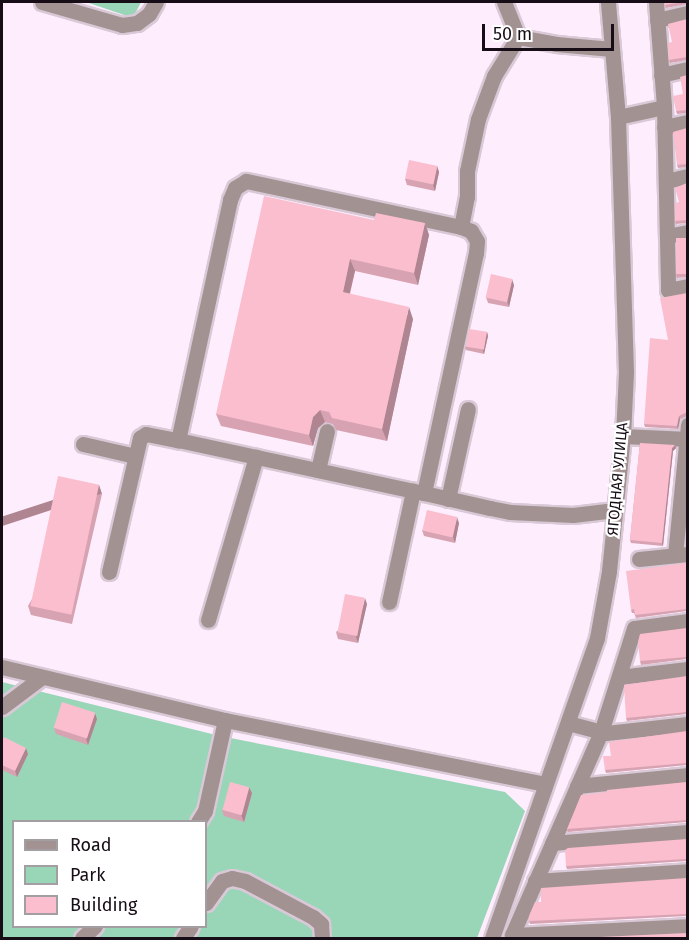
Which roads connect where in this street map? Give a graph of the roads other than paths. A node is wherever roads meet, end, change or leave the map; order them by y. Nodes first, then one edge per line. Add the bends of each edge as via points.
1 (42, 2) edge
2 (156, 2) edge
3 (504, 2) edge
4 (608, 2) edge
5 (656, 2) edge
6 (687, 13) edge
7 (657, 20) junction
8 (518, 37) junction
9 (612, 49) junction
10 (687, 69) edge
11 (661, 75) junction
12 (664, 107) junction
13 (618, 117) junction
14 (687, 122) edge
15 (664, 127) junction
16 (687, 176) edge
17 (666, 181) junction
18 (461, 227) junction
19 (687, 232) edge
20 (667, 236) junction
21 (687, 286) edge
22 (468, 409) dead end
23 (327, 431) dead end
24 (687, 434) edge
25 (623, 436) junction
26 (178, 440) junction
27 (83, 444) dead end
28 (135, 456) junction
29 (256, 457) junction
30 (318, 470) junction
31 (418, 492) junction
32 (684, 498) edge
33 (448, 499) junction
34 (615, 510) junction
35 (681, 554) edge
36 (639, 559) dead end
37 (109, 572) dead end
38 (389, 602) dead end
39 (208, 620) dead end
40 (687, 621) edge
41 (2, 667) edge
42 (687, 669) edge
43 (42, 677) junction
44 (619, 677) junction
45 (2, 707) edge
46 (225, 720) junction
47 (568, 723) junction
48 (687, 724) edge
49 (601, 732) junction
50 (687, 775) edge
51 (545, 784) junction
52 (577, 786) junction
53 (199, 820) edge
54 (687, 832) edge
55 (552, 843) junction
56 (687, 871) edge
57 (535, 881) junction
58 (207, 902) edge
59 (687, 926) edge
60 (94, 928) edge
61 (82, 939) edge
62 (322, 939) edge
63 (492, 939) edge

1 - 2 street via 122,24 137,23
3 - 8 street
4 - 9 street, ЯГОДНАЯ УЛИЦА
5 - 7 street
6 - 7 street
7 - 11 street
8 - 9 street
8 - 18 street via 494,76 478,119
9 - 13 street, ЯГОДНАЯ УЛИЦА
10 - 11 street
11 - 12 street
12 - 13 street
12 - 15 street
13 - 25 street, ЯГОДНАЯ УЛИЦА via 625,300
14 - 15 street
15 - 17 street
16 - 17 street
17 - 20 street
18 - 26 street via 260,183 246,181 235,188
18 - 31 street via 471,231 477,241 476,254
19 - 20 street
20 - 21 street via 668,290
22 - 33 street
23 - 30 street
24 - 25 street
24 - 32 street
25 - 34 street, ЯГОДНАЯ УЛИЦА
26 - 28 street via 146,434 140,438
26 - 29 street
27 - 28 street
28 - 37 street
29 - 30 street
29 - 39 street
30 - 31 street
31 - 33 street
31 - 38 street
32 - 35 street
33 - 34 street via 510,512 573,516
34 - 47 street, ЯГОДНАЯ УЛИЦА via 597,638
35 - 36 street
40 - 44 street via 634,628
41 - 43 street
42 - 44 street
43 - 45 street
43 - 46 street
44 - 49 street
46 - 51 street
46 - 53 street via 205,811
47 - 49 street
47 - 51 street, ЯГОДНАЯ УЛИЦА
48 - 49 street
49 - 52 street
50 - 52 street
51 - 63 street, ЯГОДНАЯ УЛИЦА
52 - 55 street
54 - 55 street
55 - 57 street
56 - 57 street
57 - 59 street via 512,935
58 - 62 street via 222,881 232,878 245,882 313,917 321,924
60 - 61 street

